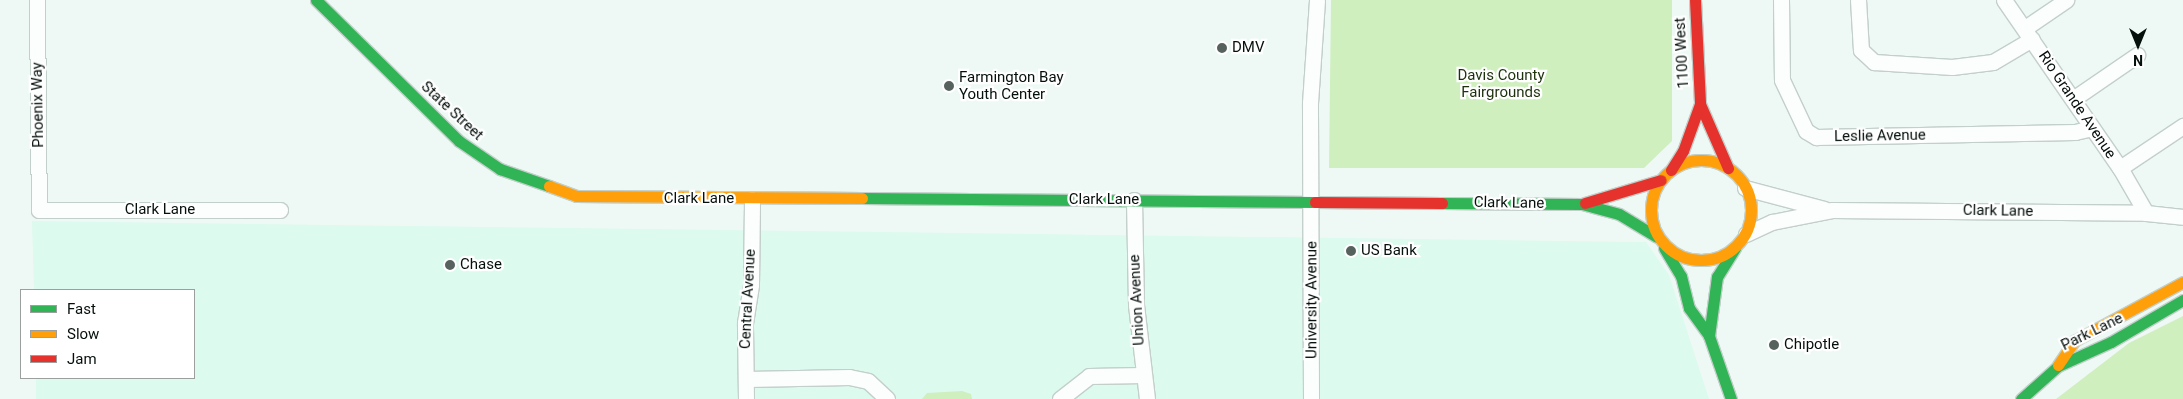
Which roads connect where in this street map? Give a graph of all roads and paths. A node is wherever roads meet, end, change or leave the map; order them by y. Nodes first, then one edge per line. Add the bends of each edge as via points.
1 (37, 0) edge
2 (316, 0) edge
3 (1317, 0) edge
4 (1695, 0) edge
5 (1781, 0) edge
6 (1858, 0) edge
7 (2004, 0) edge
8 (2066, 0) edge
9 (2028, 34) junction
10 (2137, 55) dead end
11 (2074, 100) junction
12 (1700, 104) junction
13 (2183, 126) edge
14 (2092, 128) junction
15 (1728, 168) junction
16 (2120, 168) junction
17 (1671, 170) junction
18 (1661, 180) junction
19 (1745, 188) junction
20 (626, 199) joint
21 (752, 199) junction
22 (1134, 200) junction
23 (1312, 201) junction
24 (1582, 204) junction
25 (2183, 206) edge
26 (39, 210) joint
27 (280, 210) dead end
28 (1832, 210) junction
29 (2146, 213) junction
30 (2164, 214) junction
31 (2183, 217) edge
32 (1746, 234) junction
33 (1657, 238) junction
34 (1736, 247) junction
35 (1664, 248) junction
36 (2183, 282) edge
37 (2183, 300) edge
38 (1709, 336) junction
39 (2058, 366) junction
40 (1143, 375) junction
41 (747, 379) junction
42 (746, 399) edge
43 (886, 399) edge
44 (1060, 399) edge
45 (1147, 399) edge
46 (1312, 399) edge
47 (1731, 399) edge
48 (2021, 399) edge

1 - 26 street, Phoenix Way
2 - 20 main road, State Street via 459,141 479,156 500,169 547,188 576,196
3 - 23 street, University Avenue via 1310,104
4 - 12 main road, 1100 West
5 - 14 street, Leslie Avenue via 1782,80 1806,131 1816,137 2075,132
6 - 9 street via 1861,50 1874,62 1952,67 1993,62
7 - 9 street, Rio Grande Avenue
8 - 9 street
9 - 11 street, Rio Grande Avenue
10 - 11 street
11 - 14 street, Rio Grande Avenue
12 - 15 main road, 1100 West
12 - 17 main road, 1100 West via 1691,133
13 - 16 street
14 - 16 street, Rio Grande Avenue
15 - 17 main road via 1697,160
15 - 19 main road
16 - 29 street, Rio Grande Avenue
17 - 18 main road
18 - 24 main road, Clark Lane
18 - 33 main road via 1652,210
19 - 28 street, Clark Lane
19 - 32 main road via 1751,212
20 - 21 main road, Clark Lane
21 - 22 main road, Clark Lane
21 - 41 street, Central Avenue via 751,284 745,323
22 - 23 main road, Clark Lane
22 - 40 street, Union Avenue via 1136,305
23 - 24 main road, Clark Lane
23 - 46 street, University Avenue
24 - 33 main road, Clark Lane via 1619,214
25 - 30 street, Clark Lane
26 - 27 street, Clark Lane
28 - 29 street, Clark Lane
28 - 32 street, Clark Lane via 1772,222
29 - 30 street, Clark Lane
30 - 31 street, Clark Lane
32 - 34 main road
33 - 35 main road
34 - 35 main road via 1721,255 1698,258
34 - 38 main road via 1718,273
35 - 38 main road via 1680,276 1689,308
36 - 39 main road via 2074,341
37 - 39 main road, Park Lane via 2111,342
38 - 47 main road
39 - 48 main road, Park Lane
40 - 44 street via 1089,376
40 - 45 street, Union Avenue
41 - 42 street, Central Avenue
41 - 43 street via 849,377 868,382

